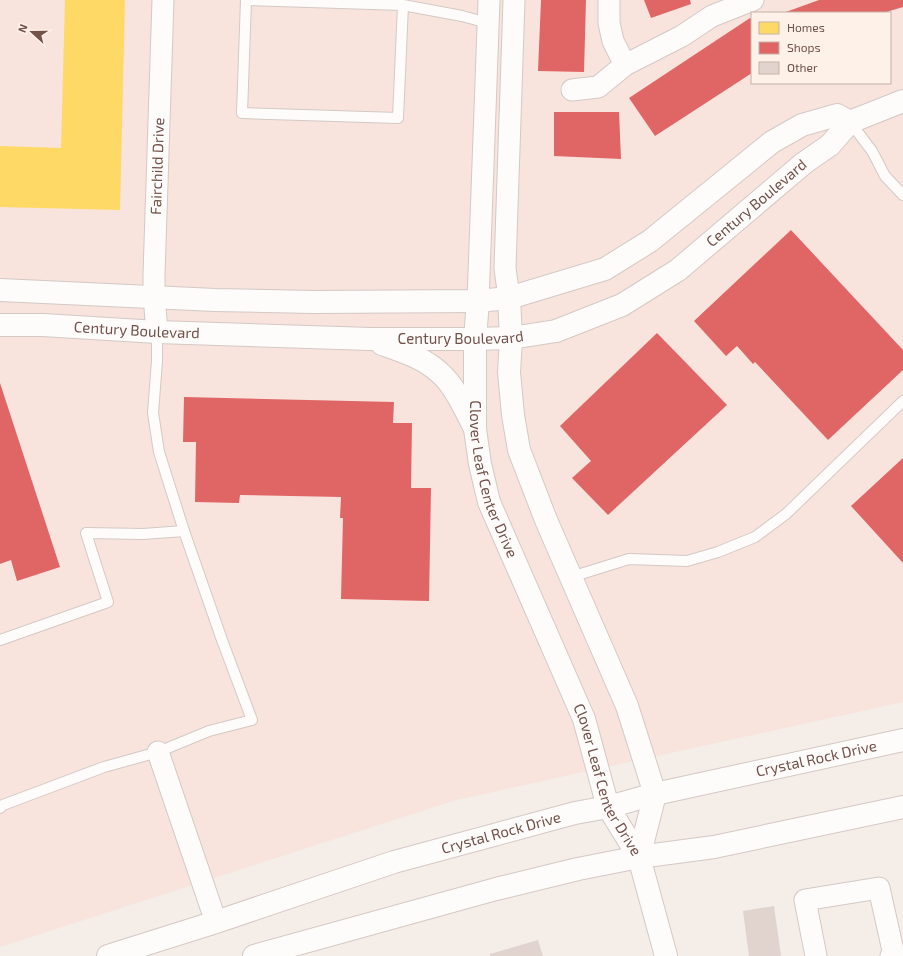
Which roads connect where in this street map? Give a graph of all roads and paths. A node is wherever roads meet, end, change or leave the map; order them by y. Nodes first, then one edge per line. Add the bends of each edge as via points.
1 (163, 0) edge
2 (245, 0) edge
3 (489, 0) edge
4 (514, 0) edge
5 (609, 0) edge
6 (753, 0) edge
7 (403, 5) junction
8 (488, 23) junction
9 (625, 65) junction
10 (572, 90) dead end
11 (903, 101) edge
12 (850, 122) junction
13 (903, 195) edge
14 (0, 290) edge
15 (154, 296) junction
16 (509, 298) junction
17 (478, 301) junction
18 (0, 325) edge
19 (157, 332) junction
20 (511, 338) junction
21 (370, 339) junction
22 (475, 339) junction
23 (903, 401) edge
24 (475, 429) junction
25 (184, 531) junction
26 (571, 577) junction
27 (0, 640) edge
28 (903, 740) edge
29 (158, 752) junction
30 (655, 794) junction
31 (0, 795) edge
32 (2, 806) edge
33 (608, 807) junction
34 (903, 807) edge
35 (639, 857) junction
36 (216, 922) junction
37 (108, 956) edge
38 (254, 956) edge
39 (666, 956) edge
40 (816, 956) edge
41 (891, 956) edge

1 - 15 street, Fairchild Drive
2 - 7 lane
2 - 7 lane via 242,113 256,114 398,118
3 - 8 street
4 - 16 street via 505,268
5 - 9 street via 609,24 613,42
6 - 9 street via 712,16 682,36
7 - 8 lane
8 - 17 street
9 - 10 street via 598,87
11 - 12 street, Century Boulevard
12 - 13 lane via 872,151 884,176
12 - 16 street via 837,115 802,125 772,142 650,241 605,269
12 - 20 street, Century Boulevard via 830,145 678,270 622,305 556,331
14 - 15 street
15 - 17 street via 313,302
15 - 19 street, Fairchild Drive
16 - 17 street
16 - 20 street, Clover Leaf Center Drive
17 - 22 street, Clover Leaf Center Drive
18 - 19 street, Century Boulevard
19 - 21 street, Century Boulevard
19 - 25 lane via 152,413 159,452
20 - 22 street, Century Boulevard
20 - 26 street, Clover Leaf Center Drive via 509,372 519,450
21 - 22 street, Century Boulevard
21 - 24 street via 414,356 441,373 457,394
22 - 24 street, Clover Leaf Center Drive
23 - 26 lane via 786,514 755,536 718,552 687,561 629,559
24 - 33 street, Clover Leaf Center Drive via 489,502 584,718
25 - 27 lane via 143,534 86,533 108,602
25 - 29 lane via 252,720 209,731
26 - 30 street, Clover Leaf Center Drive via 627,706
28 - 30 street, Crystal Rock Drive
29 - 32 lane via 104,767
29 - 36 street
30 - 33 street, Crystal Rock Drive
30 - 35 street, Clover Leaf Center Drive
31 - 32 lane
33 - 35 street, Clover Leaf Center Drive
33 - 36 street, Crystal Rock Drive via 575,813 394,862
34 - 35 street via 714,847
35 - 38 street via 496,889
35 - 39 street
36 - 37 street, Crystal Rock Drive
40 - 41 street via 805,900 879,888 894,955

